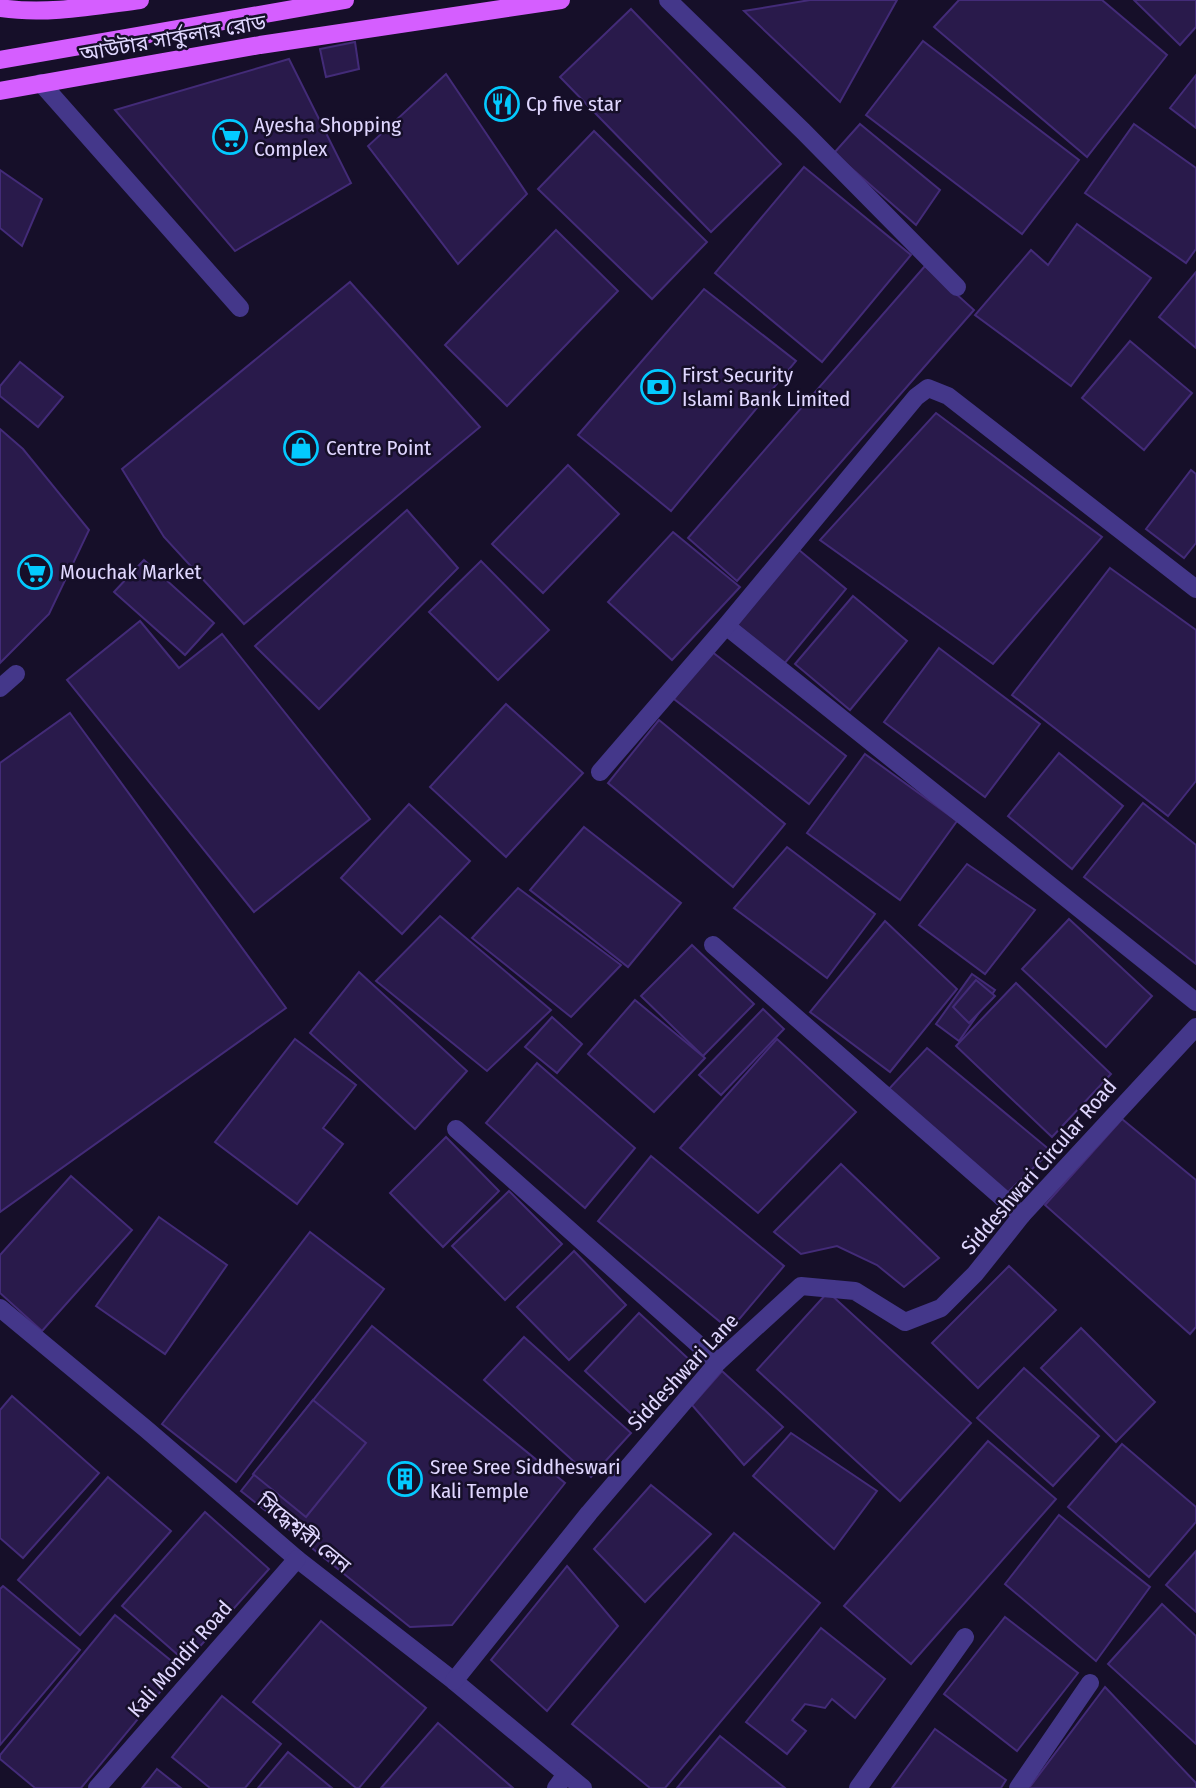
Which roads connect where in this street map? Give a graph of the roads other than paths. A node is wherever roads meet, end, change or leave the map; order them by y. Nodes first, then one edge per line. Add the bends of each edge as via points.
1 (30, 0) edge
2 (140, 0) edge
3 (345, 0) edge
4 (561, 0) edge
5 (668, 0) edge
6 (0, 7) edge
7 (0, 62) edge
8 (41, 83) junction
9 (3, 90) edge
10 (957, 287) dead end
11 (240, 308) dead end
12 (1196, 589) edge
13 (726, 626) junction
14 (16, 674) dead end
15 (0, 688) edge
16 (600, 772) dead end
17 (713, 945) dead end
18 (1196, 1002) edge
19 (1196, 1027) edge
20 (456, 1129) dead end
21 (1022, 1215) junction
22 (0, 1308) edge
23 (905, 1322) joint
24 (718, 1362) junction
25 (297, 1559) junction
26 (965, 1637) dead end
27 (454, 1681) junction
28 (1090, 1683) dead end
29 (561, 1781) edge
30 (97, 1788) edge
31 (583, 1788) edge
32 (858, 1788) edge
33 (1018, 1788) edge

1 - 6 main road
2 - 6 main road via 72,9
3 - 7 main road
4 - 8 main road, আউটার সার্কুলার রোড
5 - 10 street
7 - 9 main road
8 - 9 main road, আউটার সার্কুলার রোড
8 - 11 street
12 - 13 street via 948,396 928,388
13 - 16 street
13 - 18 street
14 - 15 street
17 - 21 street
19 - 21 street, Siddeshwari Circular Road
20 - 24 street
21 - 23 street, Siddeshwari Circular Road via 941,1308
22 - 25 street, সিদ্ধেশ্বরী লেন
23 - 24 street, Siddeshwari Lane via 855,1291 801,1286
24 - 27 street, Siddeshwari Lane
25 - 27 street, সিদ্ধেশ্বরী লেন
25 - 30 street, Kali Mondir Road
26 - 32 street
27 - 29 street, সিদ্ধেশ্বরী লেন
28 - 33 street
29 - 31 street, সিদ্ধেশ্বরী লেন

